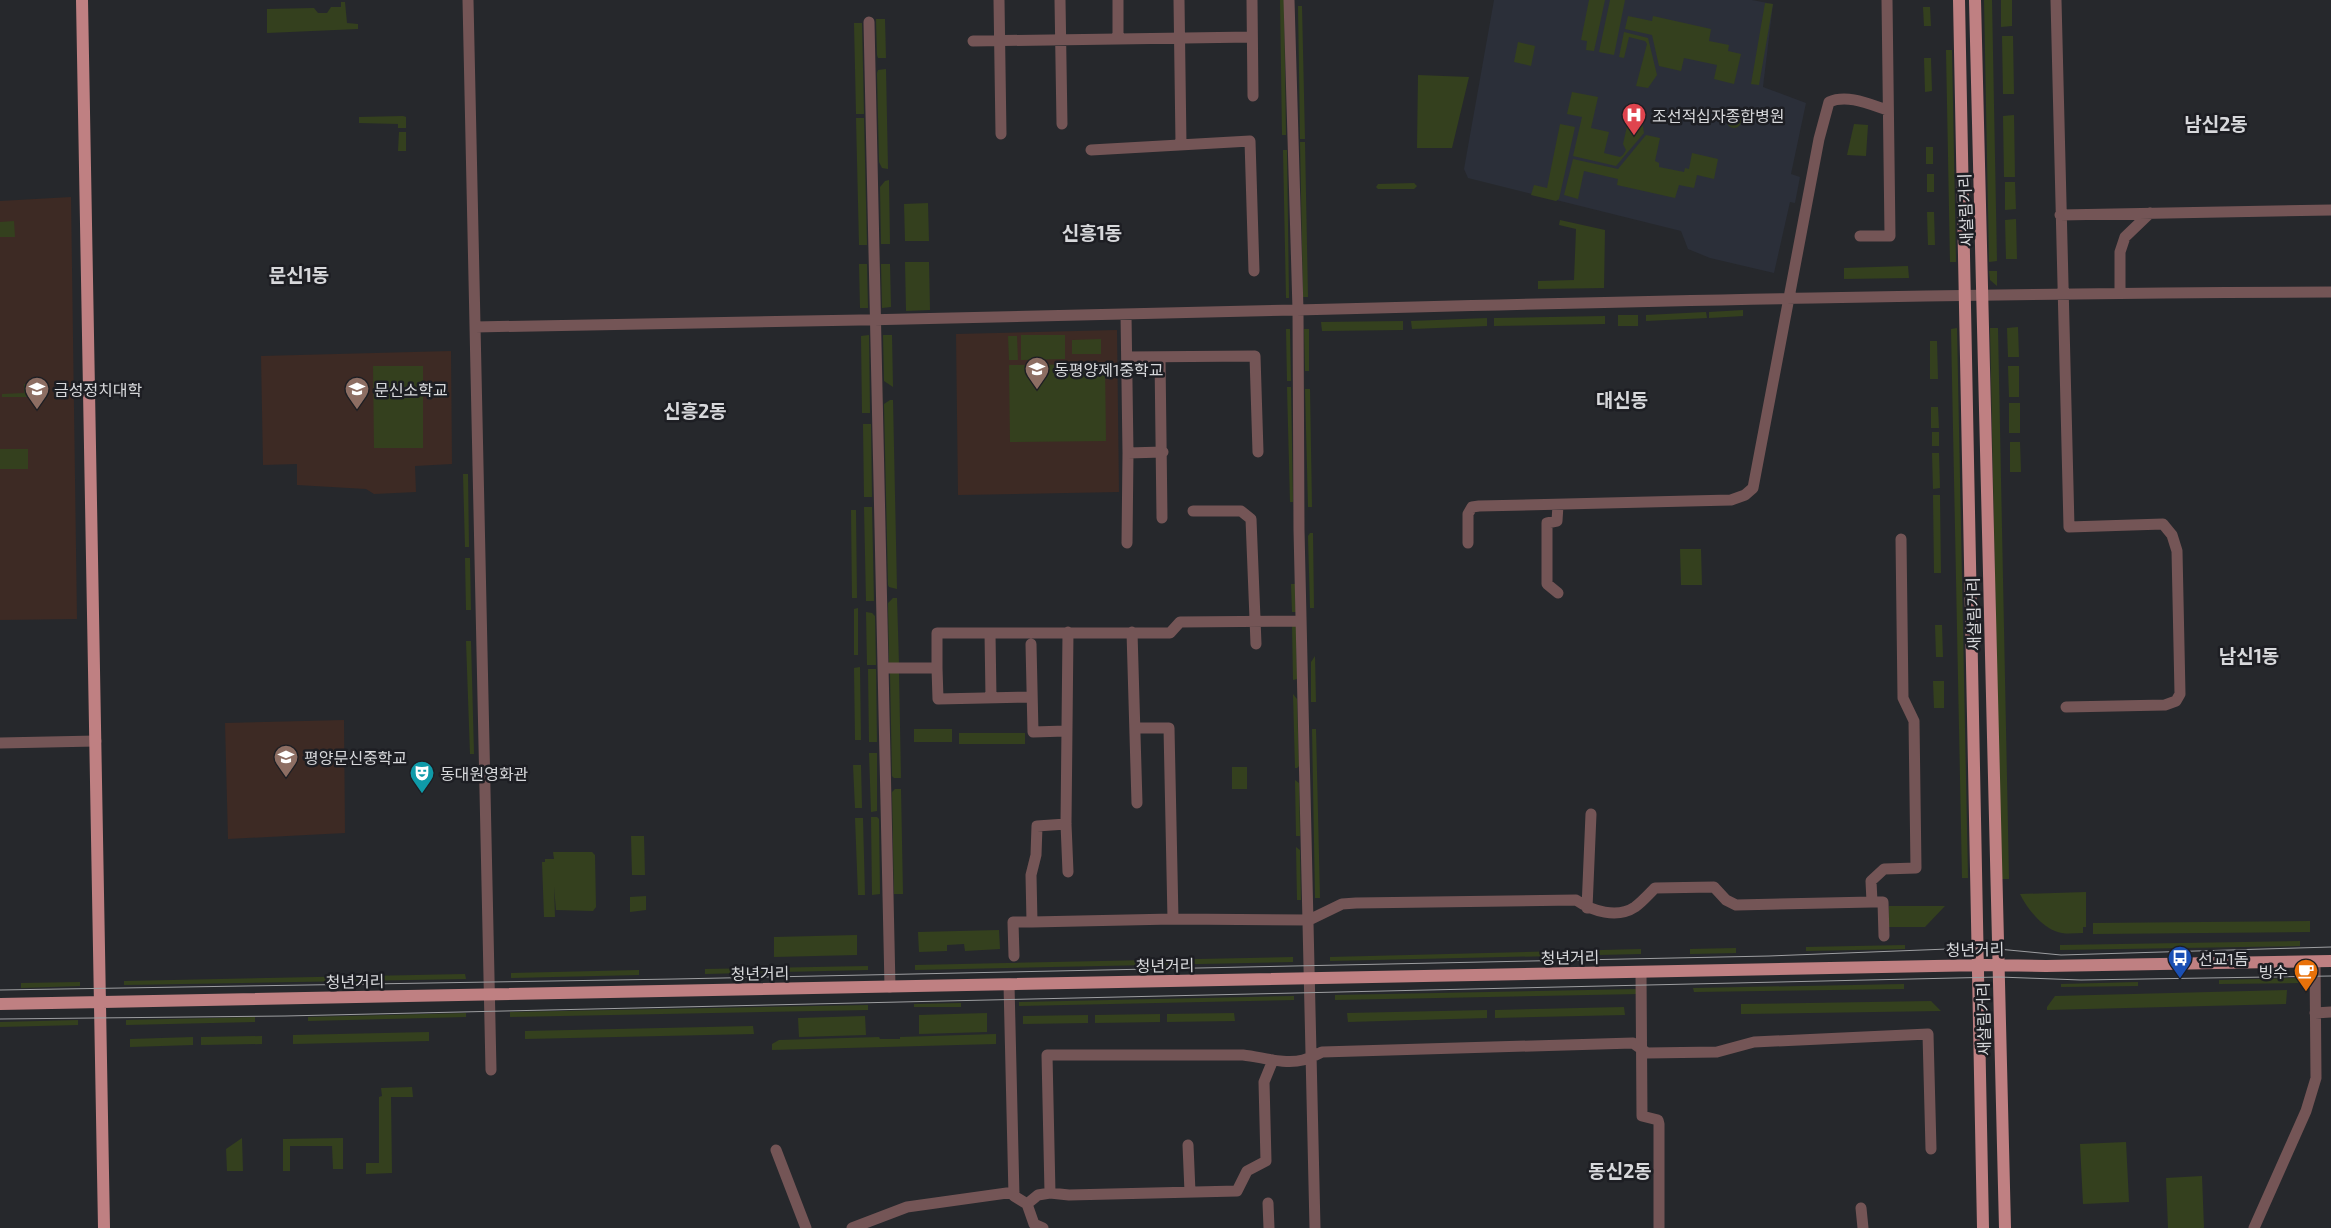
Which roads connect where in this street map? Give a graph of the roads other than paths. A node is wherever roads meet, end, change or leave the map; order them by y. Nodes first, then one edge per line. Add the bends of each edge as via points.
1 (82, 0) edge
2 (468, 0) edge
3 (999, 0) edge
4 (1060, 0) edge
5 (1118, 0) edge
6 (1179, 0) edge
7 (1252, 0) edge
8 (1289, 0) edge
9 (1887, 0) edge
10 (1959, 0) edge
11 (1976, 0) edge
12 (2056, 0) edge
13 (869, 22) dead end
14 (1179, 37) junction
15 (1252, 37) junction
16 (1118, 38) junction
17 (1000, 40) junction
18 (1060, 40) junction
19 (973, 41) dead end
20 (1253, 96) dead end
21 (1887, 110) junction
22 (1062, 124) dead end
23 (1001, 134) dead end
24 (1181, 144) junction
25 (1091, 150) dead end
26 (2331, 210) edge
27 (2150, 213) junction
28 (2060, 215) junction
29 (1860, 236) dead end
30 (1254, 271) dead end
31 (2120, 292) junction
32 (2331, 292) edge
33 (2061, 293) junction
34 (1964, 295) junction
35 (1983, 295) junction
36 (1788, 300) junction
37 (1298, 310) junction
38 (1126, 314) junction
39 (876, 319) junction
40 (475, 327) junction
41 (1127, 357) junction
42 (1160, 358) junction
43 (1128, 452) junction
44 (1163, 452) junction
45 (1258, 452) dead end
46 (1558, 504) junction
47 (1192, 511) dead end
48 (1162, 518) dead end
49 (1901, 539) dead end
50 (1127, 542) dead end
51 (1468, 543) dead end
52 (1558, 593) dead end
53 (1255, 621) junction
54 (1301, 621) junction
55 (1068, 632) junction
56 (1132, 632) junction
57 (990, 633) junction
58 (1031, 644) dead end
59 (1256, 644) dead end
60 (883, 668) junction
61 (937, 668) junction
62 (1032, 697) junction
63 (991, 698) junction
64 (2066, 707) dead end
65 (1135, 728) junction
66 (1066, 732) junction
67 (96, 741) junction
68 (0, 743) edge
69 (1137, 803) dead end
70 (1591, 814) dead end
71 (1066, 824) junction
72 (1068, 872) dead end
73 (1872, 902) junction
74 (1587, 908) junction
75 (1173, 918) junction
76 (1308, 920) junction
77 (1032, 922) junction
78 (1884, 936) dead end
79 (1014, 956) dead end
80 (2331, 961) edge
81 (2315, 962) junction
82 (1998, 964) junction
83 (1978, 965) junction
84 (1641, 972) junction
85 (1310, 978) junction
86 (1009, 984) junction
87 (890, 987) junction
88 (490, 995) junction
89 (100, 1002) junction
90 (0, 1004) edge
91 (2315, 1012) junction
92 (2331, 1012) edge
93 (1641, 1049) junction
94 (1312, 1056) junction
95 (1273, 1060) junction
96 (491, 1070) dead end
97 (1188, 1145) dead end
98 (1931, 1149) dead end
99 (776, 1150) dead end
100 (1014, 1192) junction
101 (1190, 1192) junction
102 (1050, 1193) junction
103 (1268, 1203) dead end
104 (1026, 1204) junction
105 (1861, 1208) dead end
106 (104, 1228) edge
107 (806, 1228) edge
108 (852, 1228) edge
109 (1043, 1228) edge
110 (1269, 1228) edge
111 (1315, 1228) edge
112 (1659, 1228) edge
113 (1863, 1228) edge
114 (1984, 1228) edge
115 (2005, 1228) edge
116 (2254, 1228) edge

1 - 67 main road
2 - 40 street
3 - 17 street
4 - 18 street
5 - 16 street
6 - 14 street
7 - 15 street
8 - 37 street
9 - 21 street
10 - 34 main road, 새살림거리
11 - 35 main road, 새살림거리
12 - 28 street
13 - 39 street
14 - 15 street
14 - 16 street
14 - 24 street
15 - 20 street
16 - 18 street
17 - 18 street
17 - 19 street
17 - 23 street
18 - 22 street
21 - 29 street via 1890,236
21 - 36 street via 1856,100 1829,102 1818,139
24 - 25 street
24 - 30 street via 1250,142
26 - 27 street
27 - 28 street
27 - 31 street via 2125,237 2120,252
28 - 33 street
31 - 32 street
31 - 33 street
33 - 35 street
33 - 64 street via 2069,527 2163,524 2172,535 2177,552 2180,694 2176,701 2165,705
34 - 35 street
34 - 36 street
34 - 83 main road, 새살림거리
35 - 82 main road, 새살림거리
36 - 37 street
36 - 46 street via 1753,488 1731,500
37 - 38 street
37 - 54 street
38 - 39 street
38 - 41 street
39 - 40 street
39 - 60 street
40 - 88 street
41 - 42 street
41 - 43 street
42 - 44 street
42 - 45 street via 1255,356
43 - 44 street
43 - 50 street
44 - 48 street
46 - 51 street via 1472,507 1468,514
46 - 52 street via 1557,521 1547,523 1547,584
47 - 53 street via 1241,511 1251,520
49 - 73 street via 1903,698 1914,721 1916,868 1884,869 1872,881
53 - 54 street
53 - 56 street via 1180,622 1170,632
53 - 59 street
54 - 76 street
55 - 56 street
55 - 57 street
55 - 66 street
56 - 65 street
57 - 61 street via 936,633
57 - 63 street
58 - 62 street
60 - 61 street
60 - 87 street
61 - 63 street via 938,699
62 - 63 street
62 - 66 street via 1033,732
65 - 69 street
65 - 75 street via 1169,728
66 - 71 street
67 - 68 street
67 - 89 main road
70 - 74 street
71 - 72 street
71 - 77 street via 1037,826 1036,855 1031,875
73 - 74 street via 1736,905 1714,887 1655,888 1625,912 1601,912
73 - 78 street via 1884,902
74 - 76 street via 1576,900 1342,904
75 - 76 street
75 - 77 street
76 - 85 street
77 - 79 street via 1013,922
80 - 81 main road, 청년거리
81 - 82 main road, 청년거리
81 - 91 street
82 - 83 main road, 청년거리
82 - 115 main road, 새살림거리
83 - 84 main road, 청년거리
83 - 114 main road, 새살림거리
84 - 85 main road, 청년거리
84 - 93 street
85 - 86 main road, 청년거리
85 - 94 street
86 - 87 main road, 청년거리
86 - 100 street
87 - 88 main road, 청년거리
88 - 89 main road, 청년거리
88 - 96 street
89 - 90 main road, 청년거리
89 - 106 main road
91 - 92 street
91 - 116 street via 2316,1078 2306,1111
93 - 94 street via 1633,1043 1322,1052
93 - 98 street via 1646,1053 1717,1052 1754,1042 1928,1034
93 - 112 street via 1642,1116 1658,1120 1659,1124
94 - 95 street via 1302,1061
94 - 111 street
95 - 101 street via 1264,1082 1266,1162 1247,1170 1237,1191
95 - 102 street via 1243,1055 1047,1055
97 - 101 street
99 - 107 street
100 - 104 street via 1014,1196
100 - 108 street via 907,1208
101 - 102 street
102 - 104 street via 1038,1195
103 - 110 street
104 - 109 street via 1034,1224
105 - 113 street

